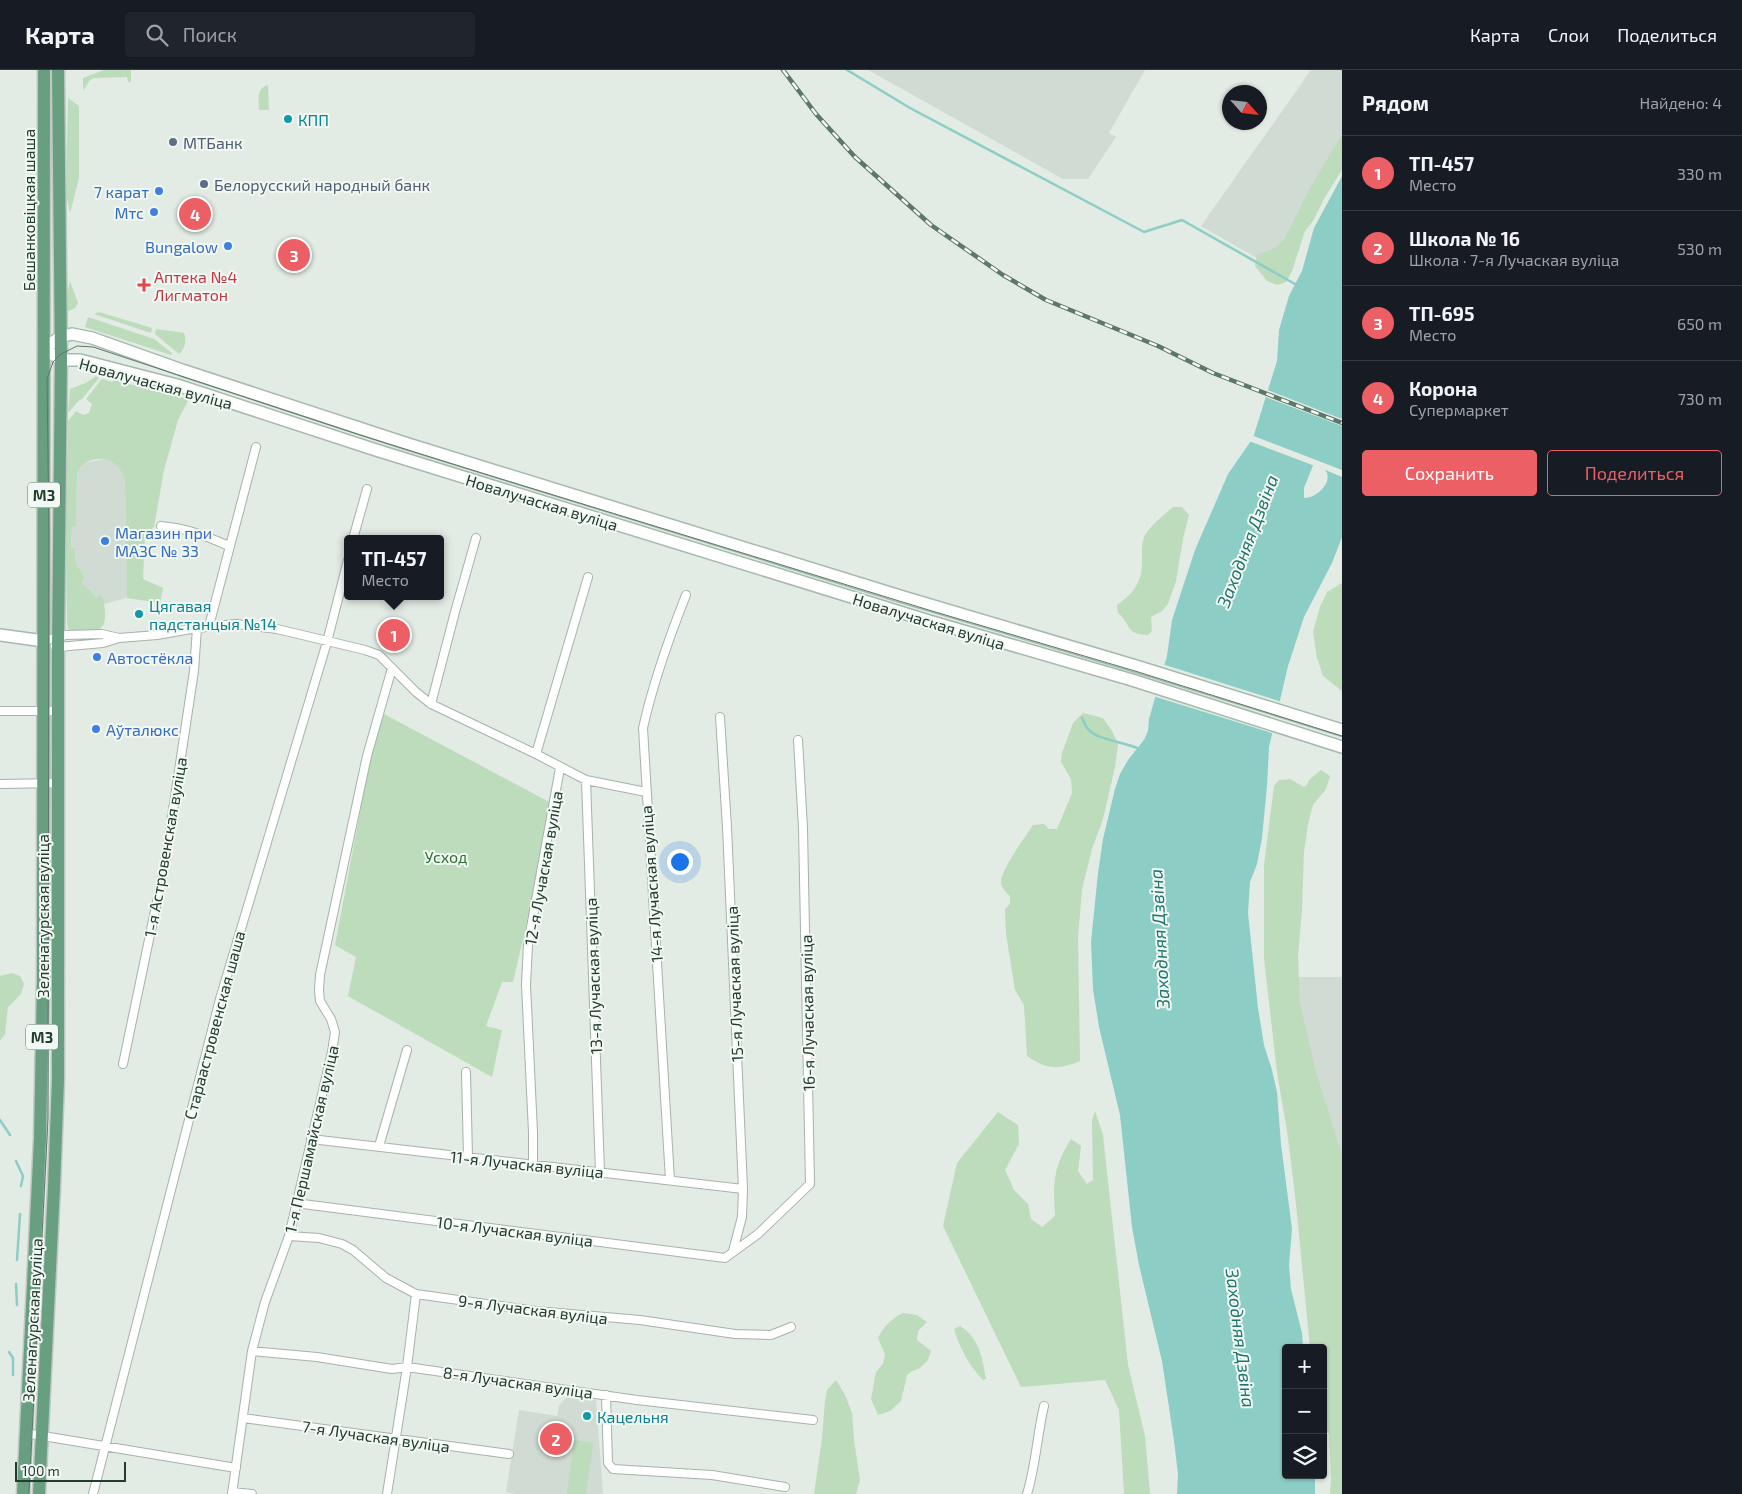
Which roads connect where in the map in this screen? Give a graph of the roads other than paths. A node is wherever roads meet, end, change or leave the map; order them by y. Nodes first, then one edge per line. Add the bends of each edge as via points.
1 (44, 70) edge
2 (58, 70) edge
3 (60, 337) junction
4 (44, 349) junction
5 (61, 360) junction
6 (182, 370) junction
7 (177, 385) junction
8 (256, 447) dead end
9 (367, 489) dead end
10 (161, 526) dead end
11 (354, 535) edge
12 (476, 538) dead end
13 (229, 546) junction
14 (344, 576) edge
15 (588, 577) dead end
16 (686, 594) dead end
17 (934, 606) junction
18 (929, 621) junction
19 (208, 626) junction
20 (197, 628) junction
21 (0, 635) edge
22 (44, 641) junction
23 (58, 642) junction
24 (328, 642) junction
25 (392, 668) junction
26 (431, 704) junction
27 (0, 711) edge
28 (43, 711) junction
29 (58, 711) junction
30 (720, 717) dead end
31 (1342, 730) edge
32 (42, 739) junction
33 (58, 740) junction
34 (798, 740) dead end
35 (1342, 747) edge
36 (536, 754) junction
37 (560, 768) junction
38 (586, 780) junction
39 (43, 783) junction
40 (59, 783) junction
41 (0, 784) edge
42 (646, 792) junction
43 (58, 978) junction
44 (43, 979) junction
45 (407, 1050) dead end
46 (123, 1064) dead end
47 (466, 1072) dead end
48 (311, 1139) junction
49 (379, 1146) junction
50 (468, 1157) junction
51 (533, 1165) junction
52 (600, 1172) junction
53 (670, 1180) junction
54 (742, 1189) junction
55 (295, 1203) junction
56 (289, 1236) junction
57 (733, 1251) junction
58 (416, 1294) junction
59 (791, 1327) dead end
60 (252, 1351) junction
61 (407, 1367) junction
62 (606, 1395) junction
63 (1044, 1406) dead end
64 (243, 1418) junction
65 (813, 1420) dead end
66 (25, 1433) junction
67 (42, 1435) junction
68 (395, 1438) junction
69 (106, 1446) junction
70 (509, 1454) dead end
71 (236, 1468) junction
72 (785, 1487) dead end
73 (232, 1493) edge
74 (22, 1494) edge
75 (39, 1494) edge
76 (93, 1494) edge
77 (252, 1494) edge
78 (387, 1494) edge
79 (1027, 1494) edge

1 - 4 main road, Бешанковіцкая шаша / М3
2 - 3 main road, Бешанковіцкая шаша / М3
3 - 4 main road
3 - 5 main road, Зеленагурская вуліца / М3
3 - 6 main road, Новалучаская вуліца via 72,334 92,338
4 - 5 main road, Новалучаская вуліца
4 - 22 main road, Зеленагурская вуліца / М3
5 - 7 main road, Новалучаская вуліца via 80,360
5 - 23 main road, Зеленагурская вуліца / М3
6 - 7 street
6 - 17 main road, Новалучаская вуліца via 405,443
7 - 18 main road, Новалучаская вуліца
8 - 13 street
9 - 11 street
10 - 13 street via 202,534
12 - 26 street
13 - 19 street
14 - 24 street, Стараастровенская шаша
15 - 36 street
16 - 42 street, 14-я Лучаская вуліца via 646,712 643,728
17 - 18 street
17 - 31 main road, Новалучаская вуліца
18 - 35 main road, Новалучаская вуліца via 1132,680
19 - 20 street, 12-я Лучаская вуліца
19 - 24 street, 12-я Лучаская вуліца via 236,624 277,629
20 - 23 street, 12-я Лучаская вуліца via 157,636 119,638 103,644
20 - 46 street, 1-я Астровенская вуліца via 194,671 165,863
21 - 22 main road
22 - 23 street
22 - 28 main road, Зеленагурская вуліца / М3
23 - 29 main road, Зеленагурская вуліца / М3
24 - 25 street, 12-я Лучаская вуліца via 379,655
24 - 69 street, Стараастровенская шаша via 220,998
25 - 26 street, 12-я Лучаская вуліца
25 - 48 street, 1-я Першамайская вуліца via 367,756 320,975 320,1001 331,1019 334,1032
26 - 36 street, 12-я Лучаская вуліца
27 - 28 street
28 - 29 street
28 - 32 main road, Зеленагурская вуліца / М3
29 - 33 main road, Зеленагурская вуліца / М3
30 - 54 street, 15-я Лучаская вуліца
32 - 33 street
32 - 39 main road, Зеленагурская вуліца / М3
33 - 40 main road, Зеленагурская вуліца / М3
34 - 57 street, 16-я Лучаская вуліца via 803,828 810,1184 758,1234
36 - 37 street, 12-я Лучаская вуліца
37 - 38 street
37 - 51 street, 12-я Лучаская вуліца via 528,944 526,985
38 - 42 street
38 - 52 street, 13-я Лучаская вуліца
39 - 40 street
39 - 41 street
39 - 44 main road, Зеленагурская вуліца / М3
40 - 43 main road, Зеленагурская вуліца / М3
42 - 53 street, 14-я Лучаская вуліца
43 - 44 street
43 - 67 main road, Зеленагурская вуліца / М3 via 57,1118
44 - 66 main road, Зеленагурская вуліца / М3 via 41,1124
45 - 49 street
47 - 50 street
48 - 49 street, 11-я Лучаская вуліца
48 - 55 street, 1-я Першамайская вуліца
49 - 50 street, 11-я Лучаская вуліца
50 - 51 street, 11-я Лучаская вуліца
51 - 52 street, 11-я Лучаская вуліца
52 - 53 street, 11-я Лучаская вуліца
53 - 54 street, 11-я Лучаская вуліца
54 - 57 street, 15-я Лучаская вуліца via 742,1217
55 - 56 street, 1-я Першамайская вуліца
55 - 57 street, 10-я Лучаская вуліца via 724,1258
56 - 58 street, 9-я Лучаская вуліца via 342,1244 386,1278
56 - 60 street, 1-я Першамайская вуліца via 265,1302
58 - 59 street, 9-я Лучаская вуліца via 734,1334 771,1335
58 - 61 street
60 - 61 street, 8-я Лучаская вуліца via 317,1356 392,1369
60 - 64 street, 1-я Першамайская вуліца
61 - 62 street, 8-я Лучаская вуліца
61 - 68 street
62 - 65 street, 8-я Лучаская вуліца
62 - 72 street via 608,1463 613,1469 712,1475
63 - 79 street
64 - 68 street, 7-я Лучаская вуліца
64 - 71 street, 1-я Першамайская вуліца
66 - 67 street
66 - 74 main road, Зеленагурская вуліца / М3
67 - 69 street
67 - 75 main road, Зеленагурская вуліца / М3
68 - 70 street, 7-я Лучаская вуліца
68 - 78 street
69 - 71 street
69 - 76 street, Стараастровенская шаша
71 - 73 street, 1-я Першамайская вуліца
73 - 77 street

